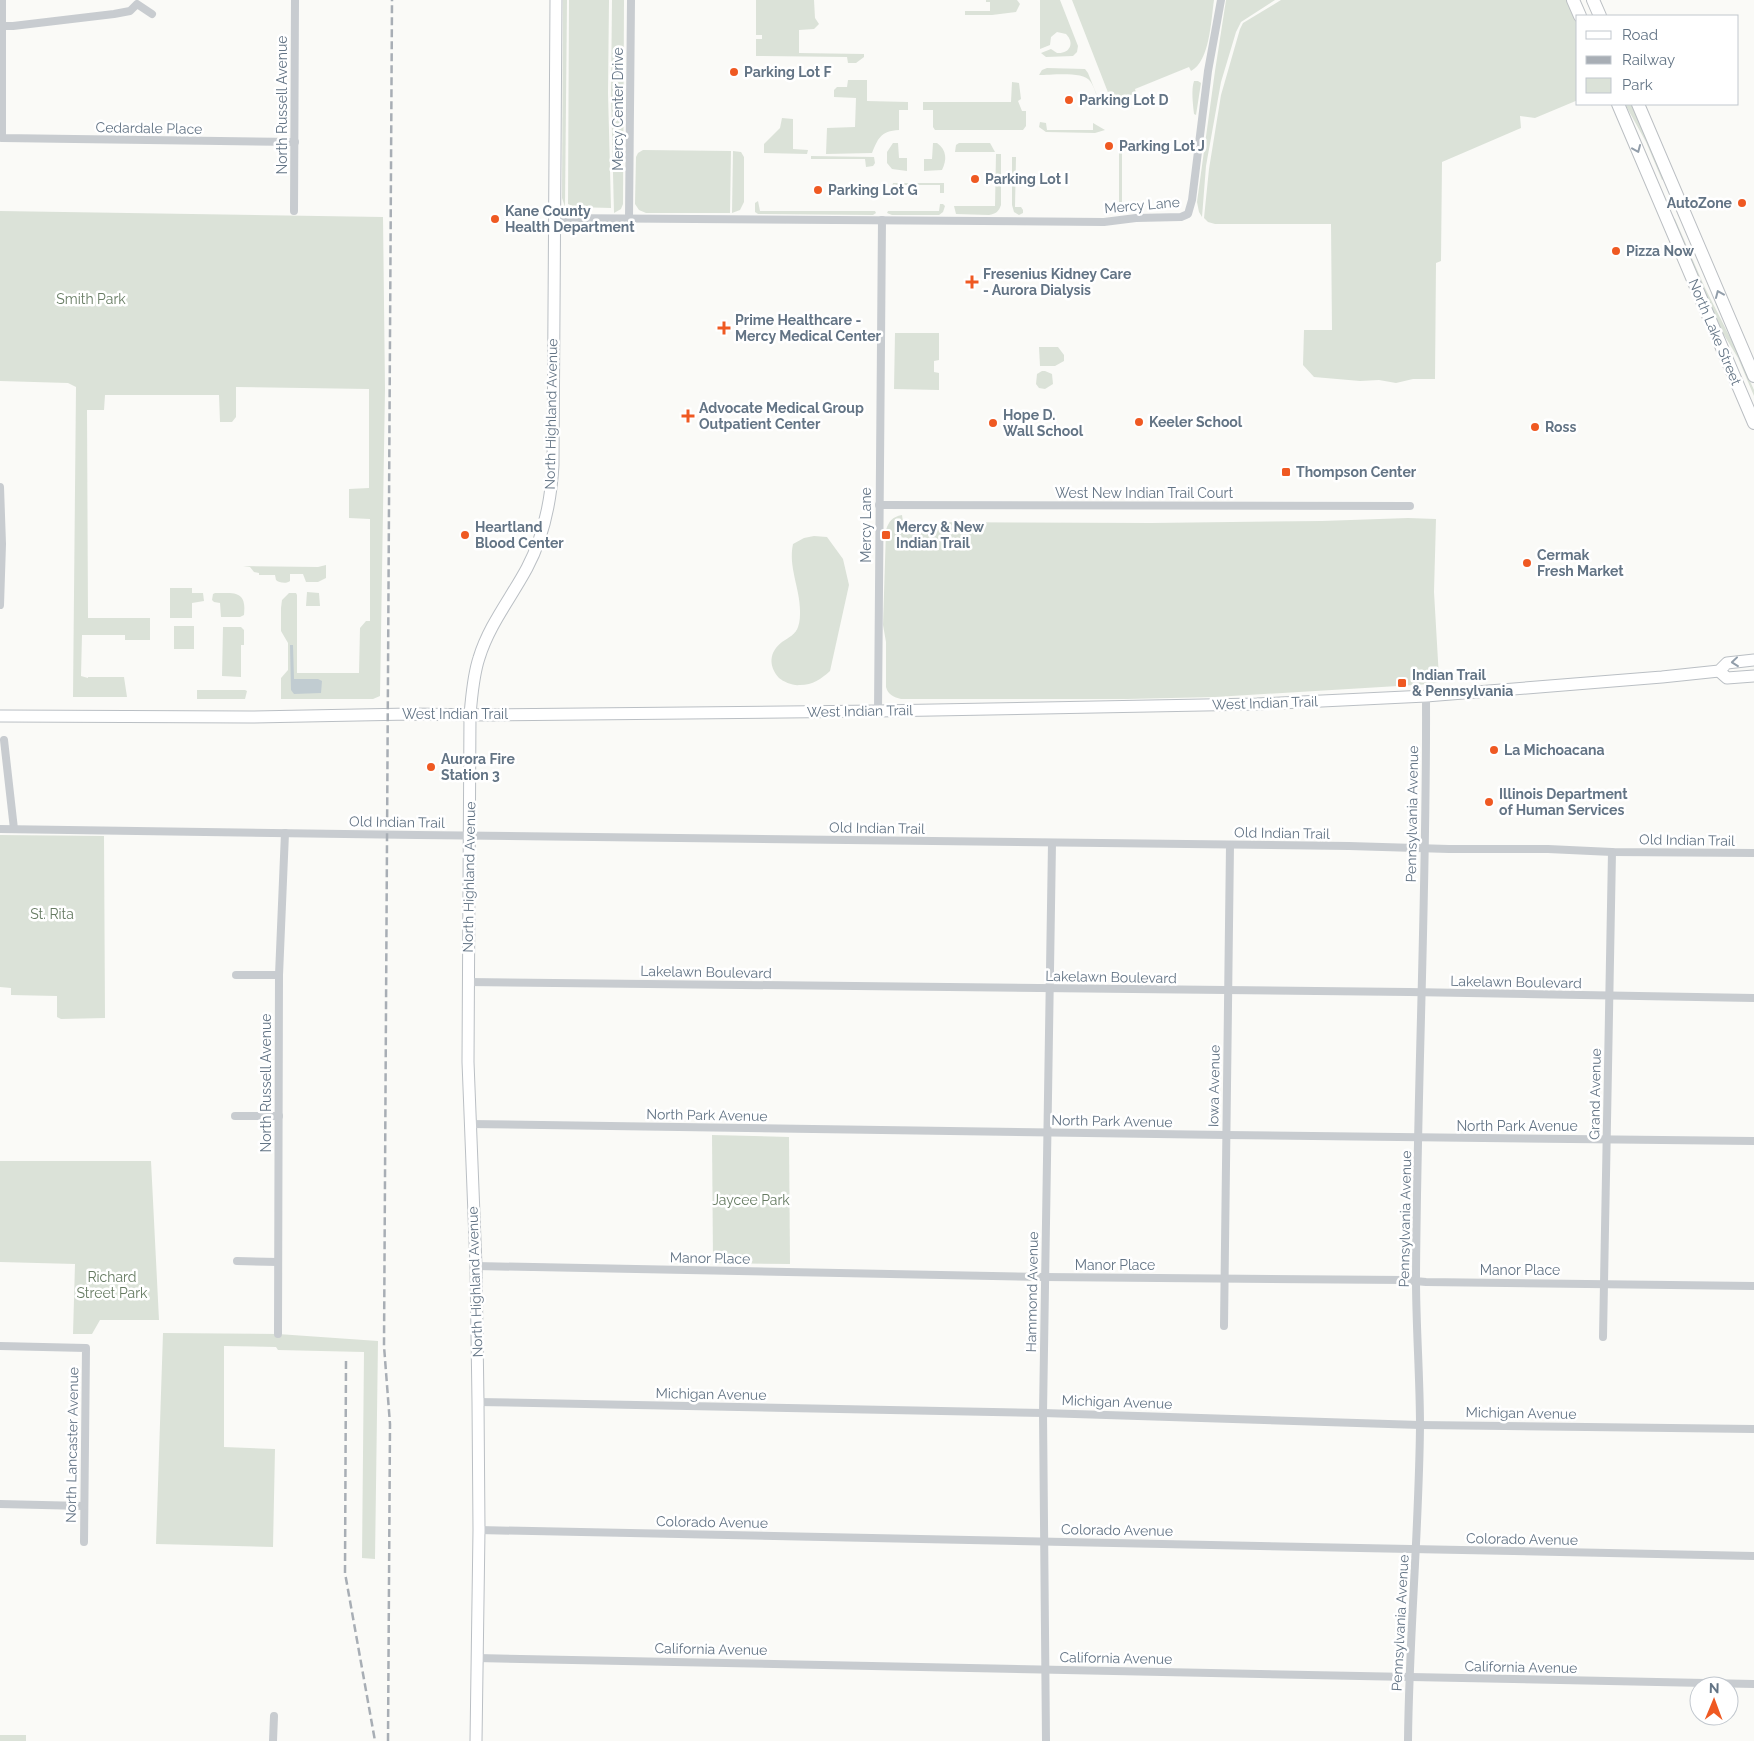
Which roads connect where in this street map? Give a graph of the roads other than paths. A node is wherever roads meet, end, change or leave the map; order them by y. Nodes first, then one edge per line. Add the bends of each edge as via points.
1 (2, 0) edge
2 (295, 0) edge
3 (556, 0) edge
4 (631, 0) edge
5 (1221, 0) edge
6 (1573, 0) edge
7 (1593, 0) edge
8 (138, 2) edge
9 (152, 14) dead end
10 (1580, 15) edge
11 (1600, 15) edge
12 (1, 26) edge
13 (1618, 105) edge
14 (1638, 105) edge
15 (295, 142) junction
16 (294, 211) dead end
17 (554, 218) junction
18 (630, 218) junction
19 (882, 220) junction
20 (1754, 376) edge
21 (1754, 423) edge
22 (0, 488) edge
23 (879, 505) junction
24 (1410, 506) dead end
25 (0, 605) edge
26 (1754, 660) edge
27 (1719, 670) junction
28 (1754, 676) edge
29 (1426, 696) junction
30 (878, 711) junction
31 (470, 714) junction
32 (0, 715) edge
33 (4, 740) dead end
34 (0, 829) edge
35 (14, 829) junction
36 (285, 833) junction
37 (470, 835) junction
38 (1052, 843) junction
39 (1230, 845) junction
40 (1424, 848) junction
41 (1612, 852) junction
42 (1754, 853) edge
43 (236, 975) dead end
44 (279, 975) junction
45 (468, 982) junction
46 (1049, 988) junction
47 (1228, 990) junction
48 (1421, 992) junction
49 (1610, 996) junction
50 (1754, 998) edge
51 (234, 1116) dead end
52 (279, 1116) junction
53 (469, 1124) junction
54 (1047, 1133) junction
55 (1226, 1135) junction
56 (1419, 1138) junction
57 (1607, 1139) junction
58 (1754, 1141) edge
59 (237, 1261) dead end
60 (278, 1262) junction
61 (476, 1266) junction
62 (1044, 1277) junction
63 (1224, 1278) junction
64 (1416, 1281) junction
65 (1603, 1283) junction
66 (1754, 1286) edge
67 (1224, 1326) dead end
68 (278, 1334) dead end
69 (1603, 1337) dead end
70 (0, 1346) edge
71 (478, 1402) junction
72 (1043, 1413) junction
73 (1420, 1425) junction
74 (1754, 1429) edge
75 (0, 1504) edge
76 (84, 1506) junction
77 (479, 1530) junction
78 (1044, 1541) junction
79 (84, 1542) dead end
80 (1416, 1549) junction
81 (1754, 1556) edge
82 (477, 1658) junction
83 (1046, 1669) junction
84 (1408, 1677) junction
85 (1754, 1684) edge
86 (274, 1716) dead end
87 (273, 1741) edge
88 (476, 1741) edge
89 (1046, 1741) edge
90 (1408, 1741) edge

1 - 12 street
2 - 15 street, North Russell Avenue
3 - 17 main road, North Highland Avenue
4 - 18 street, Mercy Center Drive
5 - 19 street, Mercy Lane via 1188,214 1104,222
6 - 10 main road
7 - 11 main road
8 - 9 street
8 - 12 street via 130,10 114,14
12 - 15 street, Cedardale Place via 2,138
13 -> 21 main road, North Lake Street
20 -> 14 main road, North Lake Street
15 - 16 street, North Russell Avenue
17 - 18 street, Mercy Lane
17 - 31 main road, North Highland Avenue via 553,465 547,512 539,542 482,650 473,680
18 - 19 street, Mercy Lane
19 - 23 street, Mercy Lane
22 - 25 street
23 - 24 street, West New Indian Trail Court
23 - 30 street, Mercy Lane
26 -> 27 main road, West Indian Trail via 1726,663
27 - 28 main road, West Indian Trail via 1727,678
27 - 29 main road, West Indian Trail
29 - 30 main road, West Indian Trail via 1257,704
29 - 40 street, Pennsylvania Avenue
30 - 31 main road, West Indian Trail
31 - 32 main road, West Indian Trail via 251,717
31 - 37 main road, North Highland Avenue
33 - 35 street
34 - 35 street, Old Indian Trail
35 - 36 street, Old Indian Trail
36 - 37 street, Old Indian Trail
36 - 44 street, North Russell Avenue
37 - 38 street, Old Indian Trail
37 - 45 main road, North Highland Avenue
38 - 39 street, Old Indian Trail
38 - 46 street, Hammond Avenue
39 - 40 street, Old Indian Trail
39 - 47 street, Iowa Avenue
40 - 41 street, Old Indian Trail
40 - 48 street, Pennsylvania Avenue
41 - 42 street, Old Indian Trail
41 - 49 street, Grand Avenue
43 - 44 street
44 - 52 street, North Russell Avenue
45 - 46 street, Lakelawn Boulevard
45 - 53 main road, North Highland Avenue
46 - 47 street, Lakelawn Boulevard
46 - 54 street, Hammond Avenue
47 - 48 street, Lakelawn Boulevard
47 - 55 street, Iowa Avenue
48 - 49 street, Lakelawn Boulevard
48 - 56 street, Pennsylvania Avenue
49 - 50 street, Lakelawn Boulevard
49 - 57 street, Grand Avenue
51 - 52 street
52 - 60 street, North Russell Avenue
53 - 54 street, North Park Avenue
53 - 61 main road, North Highland Avenue
54 - 55 street, North Park Avenue
54 - 62 street, Hammond Avenue
55 - 56 street, North Park Avenue
55 - 63 street, Iowa Avenue
56 - 57 street, North Park Avenue
56 - 64 street, Pennsylvania Avenue
57 - 58 street, North Park Avenue
57 - 65 street, Grand Avenue
59 - 60 street
60 - 68 street, North Russell Avenue
61 - 62 street, Manor Place
61 - 71 main road, North Highland Avenue
62 - 63 street, Manor Place
62 - 72 street, Hammond Avenue
63 - 64 street, Manor Place
63 - 67 street, Iowa Avenue
64 - 65 street, Manor Place
64 - 73 street, Pennsylvania Avenue
65 - 66 street, Manor Place
65 - 69 street, Grand Avenue
70 - 76 street, North Lancaster Avenue via 86,1348
71 - 72 street, Michigan Avenue
71 - 77 main road, North Highland Avenue
72 - 73 street, Michigan Avenue
72 - 78 street, Hammond Avenue
73 - 74 street, Michigan Avenue
73 - 80 street, Pennsylvania Avenue
75 - 76 street
76 - 79 street, North Lancaster Avenue
77 - 78 street, Colorado Avenue
77 - 82 main road, North Highland Avenue
78 - 80 street, Colorado Avenue
78 - 83 street, Hammond Avenue
80 - 81 street, Colorado Avenue
80 - 84 street, Pennsylvania Avenue
82 - 83 street, California Avenue
82 - 88 main road, North Highland Avenue
83 - 84 street, California Avenue
83 - 89 street, Hammond Avenue
84 - 85 street, California Avenue
84 - 90 street, Pennsylvania Avenue
86 - 87 street

